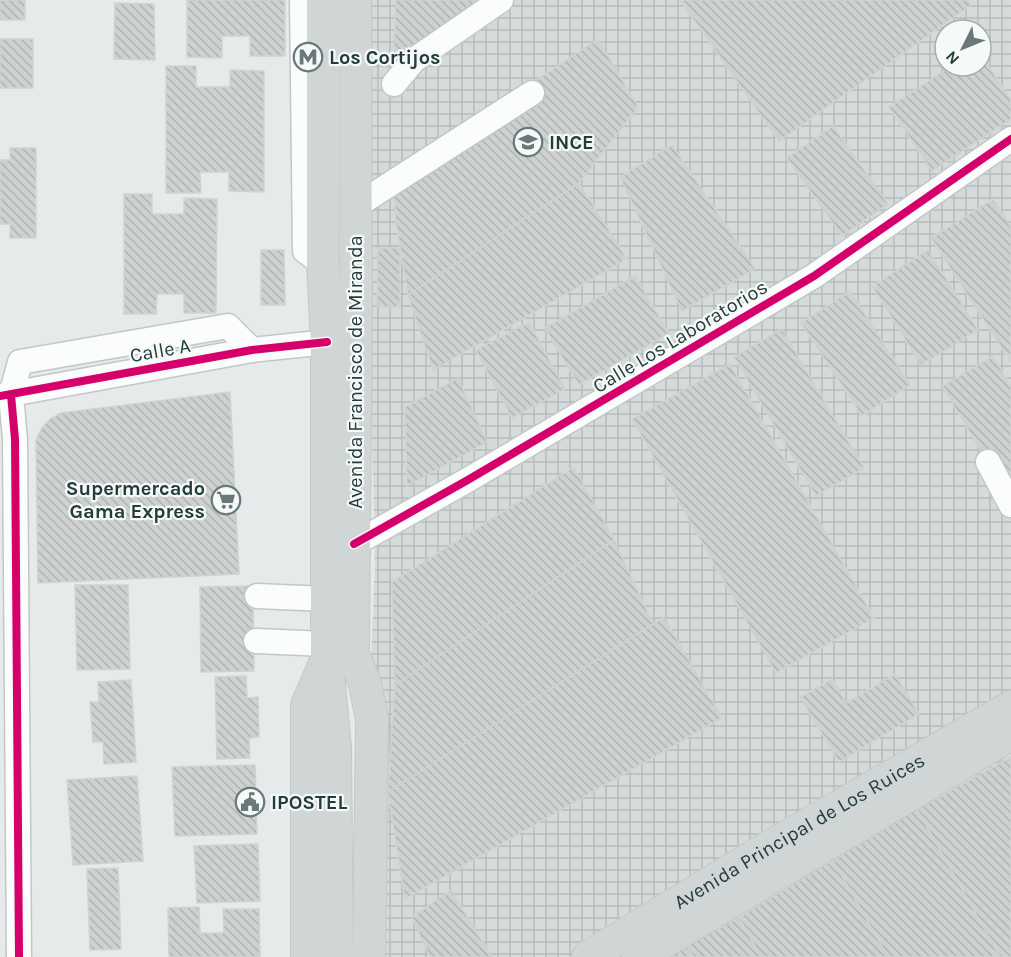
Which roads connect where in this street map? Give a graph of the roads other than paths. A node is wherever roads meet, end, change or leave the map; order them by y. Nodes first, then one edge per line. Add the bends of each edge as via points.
1 (302, 0) edge
2 (323, 0) edge
3 (355, 0) edge
4 (501, 0) edge
5 (303, 78) junction
6 (394, 84) dead end
7 (532, 93) dead end
8 (323, 103) junction
9 (1011, 139) edge
10 (356, 206) junction
11 (314, 258) junction
12 (327, 342) junction
13 (6, 395) edge
14 (988, 462) dead end
15 (1011, 505) edge
16 (354, 544) junction
17 (8, 552) edge
18 (8, 590) edge
19 (257, 596) dead end
20 (326, 599) junction
21 (8, 621) edge
22 (256, 641) dead end
23 (335, 652) junction
24 (9, 683) edge
25 (1011, 707) edge
26 (1011, 734) edge
27 (9, 792) edge
28 (9, 882) edge
29 (9, 924) edge
30 (20, 957) edge
31 (307, 957) edge
32 (337, 957) edge
33 (369, 957) edge
34 (588, 957) edge
35 (638, 957) edge

1 - 5 street, Avenida Francisco de Miranda
2 - 8 main road, Avenida Francisco de Miranda
3 - 10 main road, Avenida Francisco de Miranda
4 - 6 street via 414,60
5 - 8 street
5 - 11 street, Avenida Francisco de Miranda
7 - 10 street
8 - 11 main road, Avenida Francisco de Miranda
9 - 16 street, Calle Los Laboratorios via 814,276
10 - 16 main road, Avenida Francisco de Miranda
11 - 12 main road, Avenida Francisco de Miranda
12 - 13 street, Calle A via 252,350
12 - 20 main road, Avenida Francisco de Miranda
13 - 17 street via 15,439
14 - 15 street
16 - 23 main road, Avenida Francisco de Miranda
17 - 18 street
18 - 21 street
19 - 20 street
20 - 23 main road, Avenida Francisco de Miranda
21 - 24 street
22 - 23 street
23 - 31 main road, Avenida Francisco de Miranda via 307,705
23 - 32 main road
23 - 33 main road, Avenida Francisco de Miranda via 365,684 372,719
24 - 27 street
25 - 34 main road, Avenida Principal de Los Ruices
26 - 35 main road, Avenida Principal de Los Ruices
27 - 28 street
28 - 29 street
29 - 30 street

